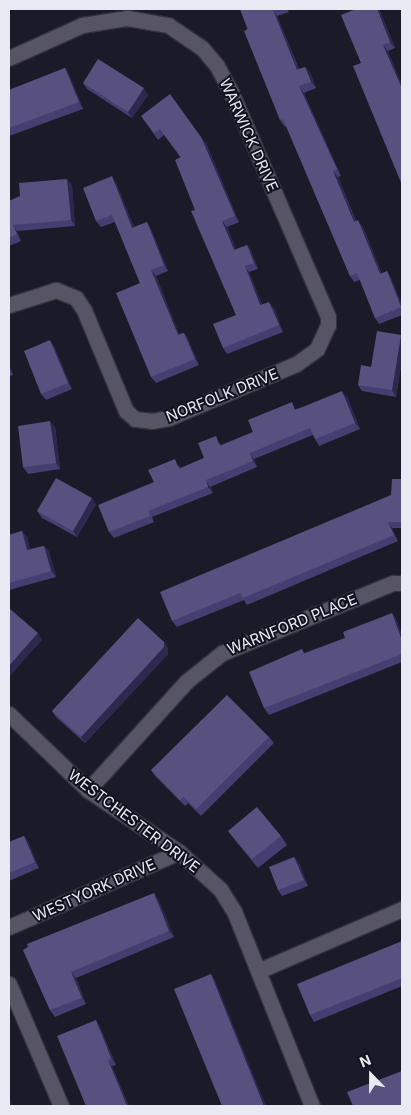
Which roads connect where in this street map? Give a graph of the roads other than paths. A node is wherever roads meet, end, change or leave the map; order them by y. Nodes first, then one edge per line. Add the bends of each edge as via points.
1 (9, 58) edge
2 (9, 305) edge
3 (323, 337) joint
4 (402, 584) edge
5 (9, 714) edge
6 (88, 790) junction
7 (179, 852) junction
8 (402, 909) edge
9 (9, 927) edge
10 (258, 971) junction
11 (9, 984) edge
12 (61, 1106) edge
13 (312, 1106) edge

1 - 3 street, WARWICK DRIVE via 82,25 127,18 168,25 202,48 230,90 328,317
2 - 3 street, NORFOLK DRIVE via 56,290 76,298 126,411 135,419 152,421 169,418 296,364 316,349
4 - 6 street, WARNFORD PLACE via 393,583 222,652 188,681
5 - 6 street, WESTCHESTER DRIVE
6 - 7 street, WESTCHESTER DRIVE
7 - 9 street, WESTYORK DRIVE
7 - 10 street, WESTCHESTER DRIVE via 220,889 234,911
8 - 10 street
10 - 13 street, WESTCHESTER DRIVE
11 - 12 street

